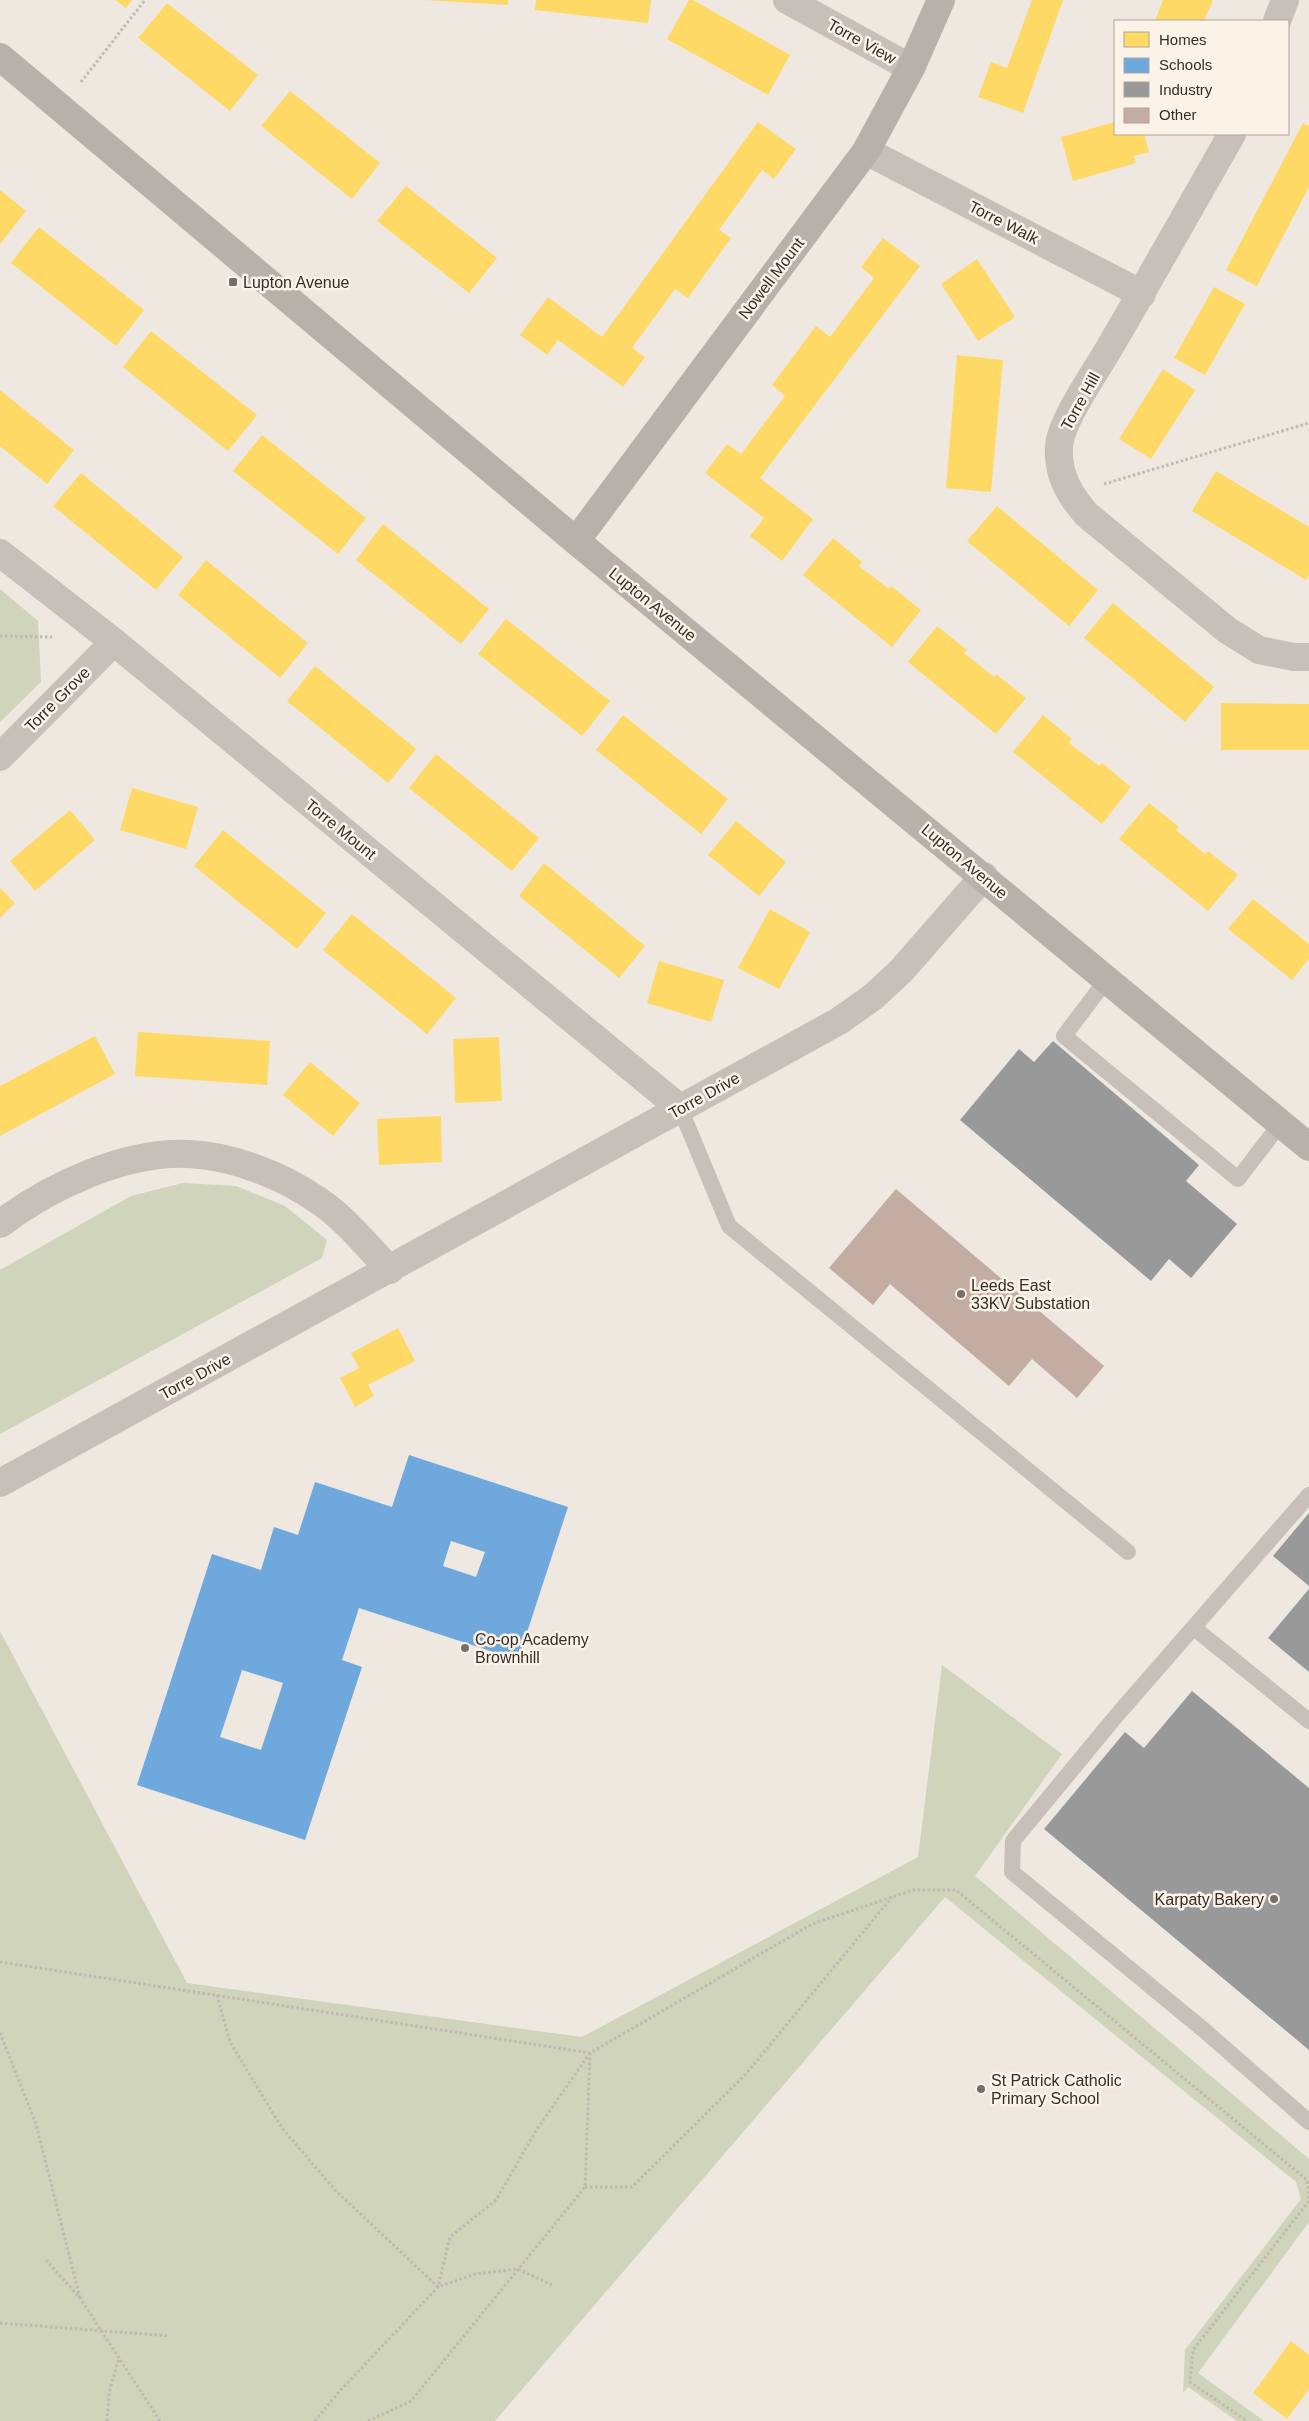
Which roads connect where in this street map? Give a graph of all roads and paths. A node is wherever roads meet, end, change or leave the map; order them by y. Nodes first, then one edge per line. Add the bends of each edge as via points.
1 (145, 0) edge
2 (787, 0) edge
3 (941, 0) edge
4 (1285, 0) edge
5 (1277, 20) edge
6 (0, 57) edge
7 (911, 68) junction
8 (61, 108) junction
9 (1231, 135) edge
10 (866, 151) junction
11 (1142, 294) junction
12 (1309, 423) edge
13 (1070, 494) junction
14 (576, 541) junction
15 (0, 553) edge
16 (114, 642) junction
17 (1309, 657) edge
18 (0, 757) edge
19 (984, 876) junction
20 (1107, 979) junction
21 (680, 1108) junction
22 (1281, 1123) junction
23 (1309, 1147) edge
24 (0, 1224) edge
25 (390, 1270) junction
26 (0, 1483) edge
27 (1309, 1495) edge
28 (1128, 1552) dead end
29 (1194, 1628) junction
30 (1309, 1721) edge
31 (892, 1897) junction
32 (0, 1962) edge
33 (217, 1995) junction
34 (0, 2033) edge
35 (590, 2053) junction
36 (1309, 2122) edge
37 (585, 2187) junction
38 (46, 2260) dead end
39 (518, 2269) junction
40 (552, 2285) dead end
41 (438, 2287) junction
42 (80, 2298) junction
43 (0, 2323) edge
44 (101, 2330) junction
45 (170, 2336) dead end
46 (119, 2358) junction
47 (107, 2421) edge
48 (160, 2421) edge
49 (315, 2421) edge
50 (368, 2421) edge
51 (1247, 2421) edge

1 - 8 path
2 - 7 street, Torre View
3 - 7 street, Nowell Mount
4 - 5 street
6 - 8 street, Lupton Avenue
7 - 10 street, Nowell Mount
8 - 14 street, Lupton Avenue
9 - 11 street, Torre Hill
10 - 11 street, Torre Walk
10 - 14 street, Nowell Mount
11 - 13 street, Torre Hill via 1066,421 1059,445 1060,471
12 - 13 path
13 - 17 street, Torre Hill via 1086,514 1227,630 1259,650
14 - 19 street, Lupton Avenue
15 - 16 street, Torre Mount
16 - 18 street, Torre Grove
16 - 21 street, Torre Mount
19 - 20 street, Lupton Avenue
19 - 21 street, Torre Drive via 901,971 873,997 839,1021
20 - 22 street, Lupton Avenue
20 - 22 lane via 1064,1036 1238,1179
21 - 25 street, Torre Drive
21 - 28 lane via 729,1226
22 - 23 street, Lupton Avenue
24 - 25 street via 17,1211 76,1179 138,1158 188,1154 230,1161 282,1178 321,1201
25 - 26 street, Torre Drive
27 - 29 lane
29 - 30 lane
29 - 36 lane via 1013,1841 1012,1872 1198,2025
31 - 35 path via 812,1924
31 - 37 path via 745,2075 632,2187
31 - 51 path via 913,1890 956,1890 1307,2180 1309,2201 1193,2350 1190,2382
32 - 33 path
33 - 35 path
33 - 41 path via 230,2042 282,2128 335,2190
34 - 42 path via 36,2124
35 - 37 path
35 - 41 path via 537,2129 496,2200 450,2237
37 - 39 path
38 - 42 path
39 - 40 path
39 - 41 path via 476,2274
39 - 50 path via 411,2401
41 - 49 path
42 - 44 path
43 - 44 path
44 - 45 path
44 - 46 path
46 - 47 path via 109,2393
46 - 48 path

